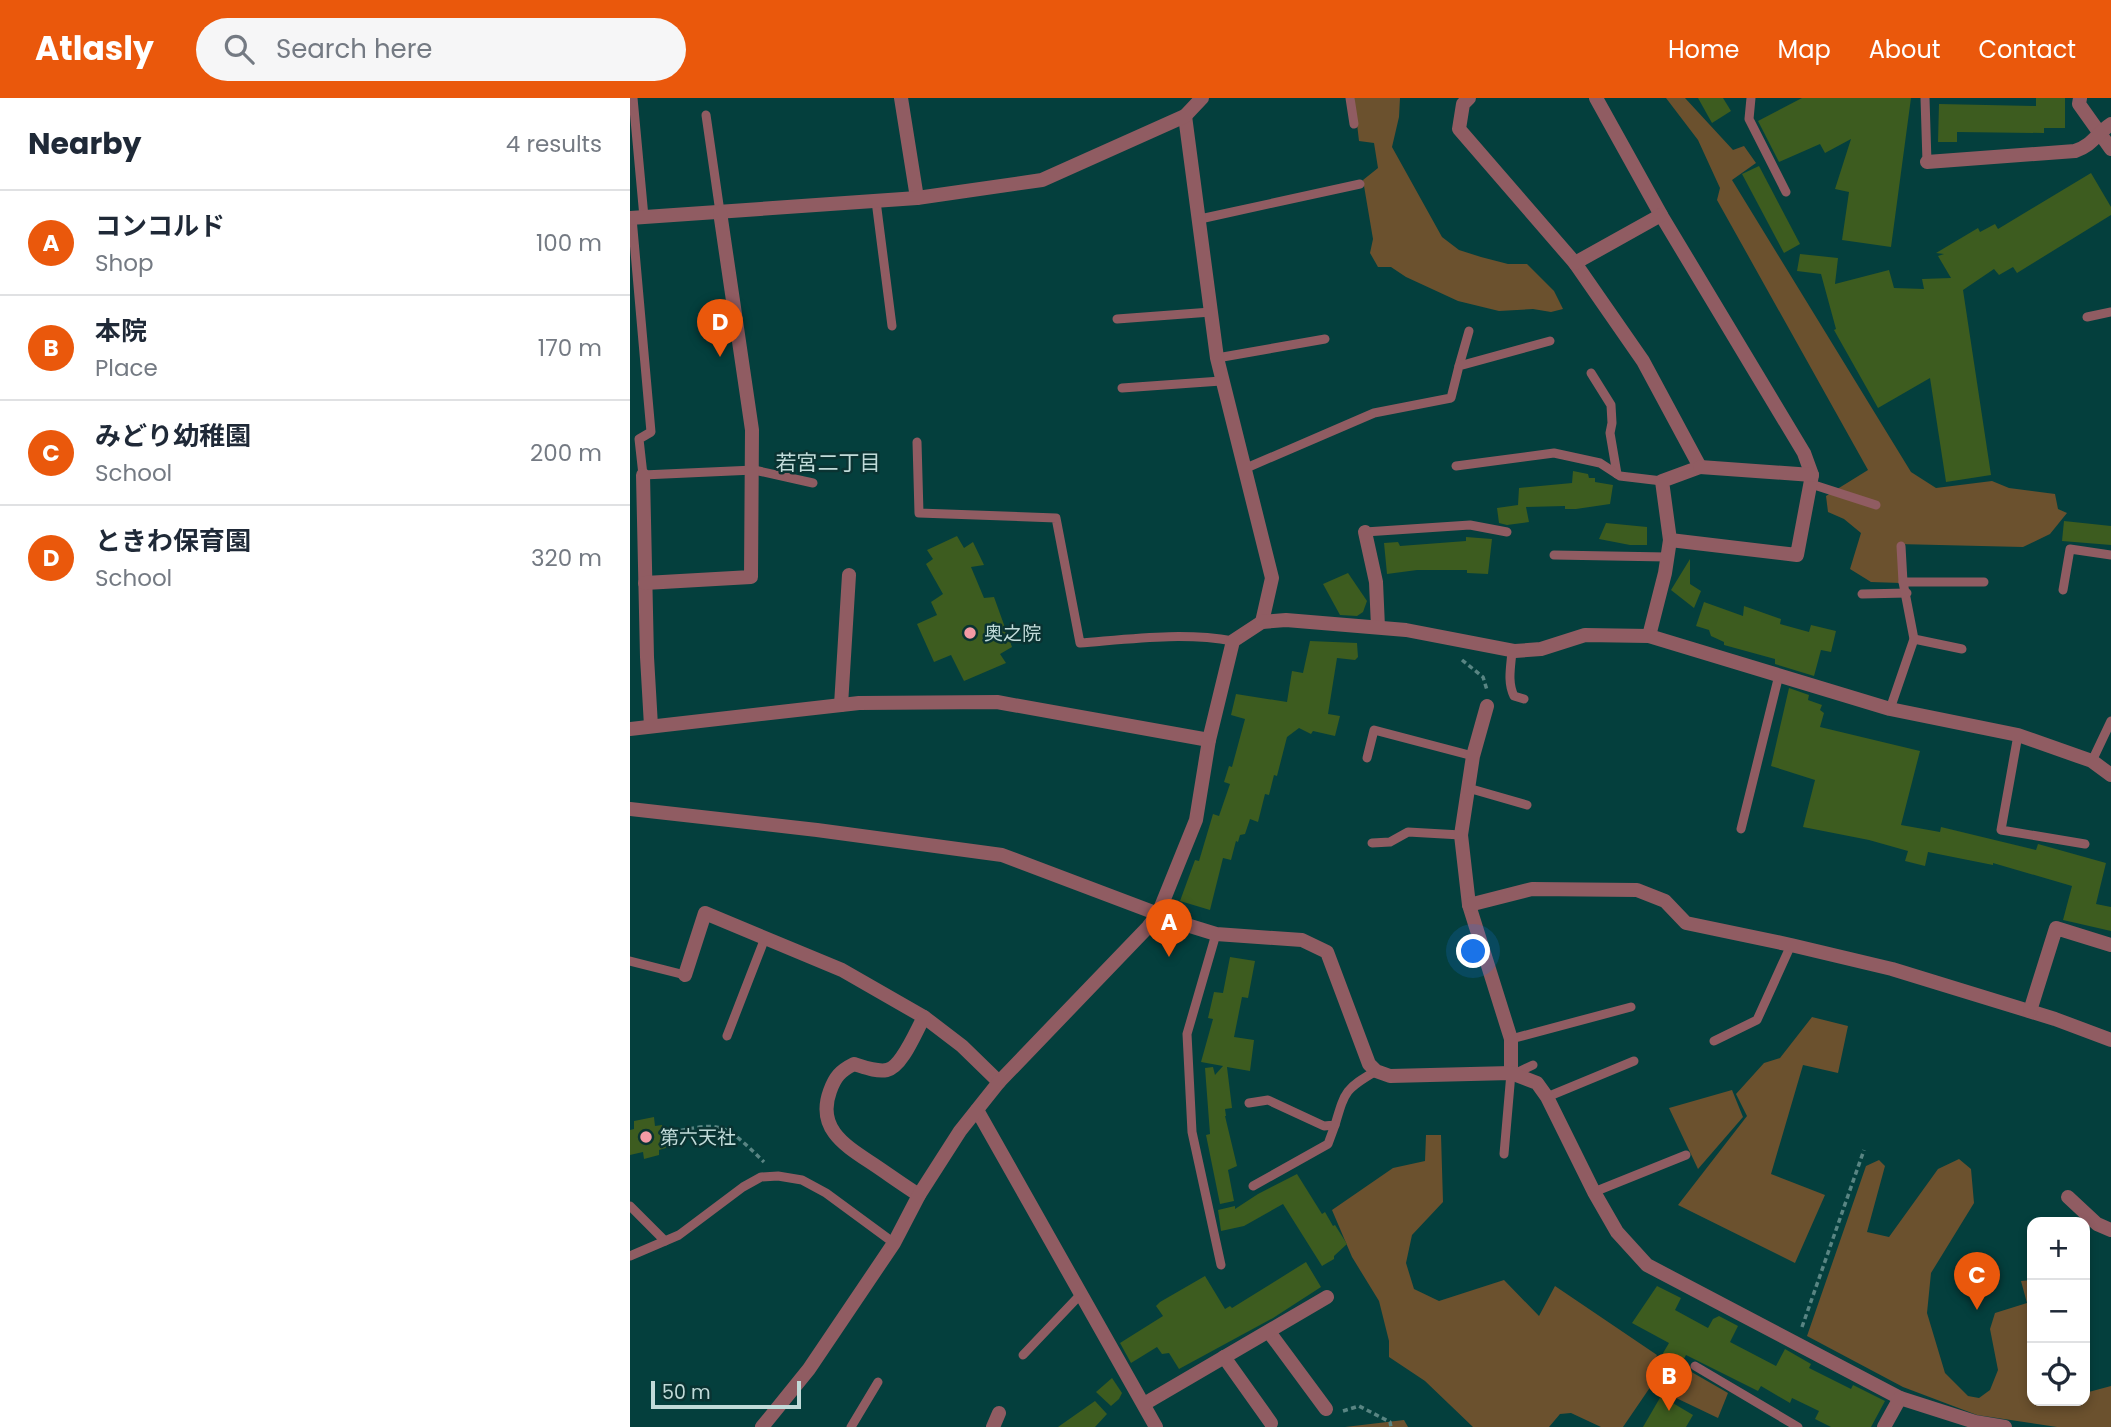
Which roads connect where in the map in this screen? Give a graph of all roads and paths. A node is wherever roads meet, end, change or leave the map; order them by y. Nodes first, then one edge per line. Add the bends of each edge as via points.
1 (634, 98) edge
2 (901, 98) edge
3 (1202, 98) edge
4 (1350, 98) edge
5 (1469, 98) edge
6 (1596, 98) edge
7 (1751, 98) edge
8 (1925, 98) edge
9 (2080, 98) edge
10 (706, 115) dead end
11 (1185, 116) junction
12 (1354, 124) dead end
13 (2105, 128) edge
14 (2111, 149) edge
15 (1927, 162) joint
16 (1360, 184) dead end
17 (1786, 192) dead end
18 (917, 198) junction
19 (876, 201) junction
20 (720, 212) junction
21 (1661, 215) junction
22 (635, 218) edge
23 (1200, 219) junction
24 (1575, 263) junction
25 (1211, 312) junction
26 (2111, 313) edge
27 (2087, 317) dead end
28 (1117, 319) dead end
29 (892, 326) dead end
30 (1469, 331) dead end
31 (1325, 339) dead end
32 (1550, 341) dead end
33 (1217, 358) junction
34 (1458, 366) junction
35 (1591, 373) dead end
36 (1222, 381) junction
37 (1122, 388) dead end
38 (917, 442) dead end
39 (1456, 466) dead end
40 (1700, 467) junction
41 (1244, 469) junction
42 (754, 470) junction
43 (1617, 474) junction
44 (642, 475) junction
45 (1811, 479) junction
46 (1662, 481) junction
47 (813, 483) dead end
48 (1876, 505) dead end
49 (1365, 532) joint
50 (1507, 532) dead end
51 (1670, 540) junction
52 (1901, 546) dead end
53 (1553, 555) dead end
54 (2111, 555) edge
55 (1667, 558) junction
56 (849, 575) dead end
57 (1903, 582) junction
58 (1984, 582) dead end
59 (645, 583) junction
60 (2063, 590) dead end
61 (1906, 593) junction
62 (1862, 594) dead end
63 (1262, 622) junction
64 (1378, 627) junction
65 (1649, 636) junction
66 (1913, 639) junction
67 (1233, 641) junction
68 (1962, 649) dead end
69 (1512, 651) junction
70 (1779, 675) junction
71 (1524, 699) dead end
72 (841, 705) junction
73 (1487, 706) dead end
74 (1890, 709) junction
75 (2111, 721) edge
76 (651, 726) junction
77 (630, 729) edge
78 (2018, 735) junction
79 (1209, 740) junction
80 (1473, 756) junction
81 (1367, 758) dead end
82 (2092, 761) junction
83 (2111, 775) edge
84 (1468, 788) junction
85 (1527, 805) dead end
86 (630, 809) edge
87 (1741, 829) dead end
88 (1461, 835) junction
89 (1372, 843) dead end
90 (2085, 844) dead end
91 (1469, 905) junction
92 (1158, 914) junction
93 (1216, 934) junction
94 (765, 938) junction
95 (1791, 944) junction
96 (2111, 945) edge
97 (630, 961) edge
98 (685, 975) joint
99 (1631, 1007) dead end
100 (2030, 1011) junction
101 (924, 1017) junction
102 (727, 1035) dead end
103 (1511, 1039) junction
104 (2111, 1040) edge
105 (1714, 1041) dead end
106 (1634, 1061) dead end
107 (1533, 1065) dead end
108 (1376, 1071) junction
109 (1512, 1074) junction
110 (999, 1082) junction
111 (1547, 1097) junction
112 (1249, 1103) dead end
113 (977, 1110) junction
114 (1335, 1125) junction
115 (664, 1135) dead end
116 (1864, 1150) dead end
117 (1504, 1154) dead end
118 (1686, 1155) dead end
119 (778, 1175) junction
120 (1253, 1186) dead end
121 (1594, 1192) junction
122 (919, 1195) junction
123 (2068, 1197) dead end
124 (630, 1206) edge
125 (2111, 1230) edge
126 (665, 1241) junction
127 (894, 1243) junction
128 (630, 1256) edge
129 (1221, 1265) dead end
130 (1080, 1295) junction
131 (1327, 1297) dead end
132 (1269, 1332) junction
133 (1797, 1342) junction
134 (1023, 1355) dead end
135 (1224, 1357) junction
136 (1695, 1366) dead end
137 (878, 1382) dead end
138 (1900, 1398) junction
139 (1144, 1405) junction
140 (1326, 1409) dead end
141 (1343, 1412) dead end
142 (999, 1413) dead end
143 (1779, 1416) junction
144 (1271, 1423) dead end
145 (762, 1427) edge
146 (851, 1427) edge
147 (993, 1427) edge
148 (1156, 1427) edge
149 (1391, 1427) edge
150 (1773, 1427) edge
151 (1798, 1427) edge
152 (1884, 1427) edge
153 (2005, 1427) edge

1 - 22 lane
2 - 18 street
3 - 11 street
4 - 12 lane
5 - 24 street via 1463,104 1459,129
6 - 21 street
7 - 17 lane via 1749,119
8 - 15 lane
9 - 13 street via 2079,104
10 - 20 lane
11 - 18 street via 1042,180
11 - 23 street
13 - 14 street
13 - 15 street via 2088,147 2076,151
16 - 23 lane
18 - 19 street
19 - 20 street
19 - 29 lane
20 - 22 street
20 - 42 street
21 - 24 street
21 - 45 street via 1804,453
22 - 44 lane via 651,432 639,439
23 - 25 street
24 - 40 street via 1643,360
25 - 28 lane
25 - 33 street
26 - 27 lane
30 - 34 lane
31 - 33 lane
32 - 34 lane
33 - 36 street
34 - 41 lane via 1451,398 1374,413
35 - 43 lane via 1611,405
36 - 37 lane
36 - 41 street
38 - 67 lane via 919,513 1056,518 1080,643 1165,637
39 - 43 lane via 1554,453 1600,463
40 - 45 street
40 - 46 street
41 - 63 street via 1272,578
42 - 44 lane
42 - 47 lane
42 - 59 street via 751,577
43 - 46 lane
44 - 59 street
45 - 48 lane
45 - 51 street via 1797,555
46 - 51 street
49 - 50 lane via 1469,525
49 - 64 street via 1376,582
51 - 55 street
52 - 57 lane
53 - 55 lane
54 - 60 lane via 2070,549
55 - 65 street
56 - 72 street
57 - 58 lane
57 - 61 lane
59 - 76 street
61 - 62 lane
61 - 66 lane
63 - 64 street
63 - 67 street
64 - 69 street
65 - 69 street via 1585,635 1541,649
65 - 70 street
66 - 68 lane
66 - 74 lane
67 - 79 street
69 - 71 lane via 1511,693
70 - 74 street
70 - 87 lane
72 - 76 street
72 - 79 street via 997,702
73 - 80 street
74 - 78 street
75 - 82 lane
76 - 77 street
78 - 82 street
78 - 90 lane via 2001,830
79 - 92 street via 1196,820
80 - 81 lane via 1374,730
80 - 84 street
82 - 83 street
84 - 85 lane
84 - 88 street
86 - 92 street via 1002,855
88 - 89 lane via 1408,832 1390,842
88 - 91 street
91 - 95 street via 1532,889 1637,890 1665,901 1686,923
91 - 103 street
92 - 93 street
92 - 110 street
93 - 108 street via 1302,940 1327,952 1369,1064
93 - 129 lane via 1187,1034 1192,1132
94 - 98 street via 705,913
94 - 101 street via 842,970
94 - 102 lane
95 - 100 street
95 - 105 lane via 1757,1020
96 - 100 street via 2056,928
97 - 98 lane
99 - 103 lane
100 - 104 street
101 - 110 street
101 - 122 street via 898,1064 878,1071 854,1064 845,1068 836,1075 825,1103 832,1131 844,1144
103 - 109 street
106 - 111 lane
107 - 109 lane
108 - 109 street via 1390,1076
108 - 114 lane via 1344,1094
109 - 111 street via 1537,1083
109 - 117 lane
110 - 113 street
111 - 121 street
112 - 114 lane via 1268,1100 1324,1126
113 - 122 street
113 - 130 street
114 - 120 lane via 1328,1144
115 - 119 path via 719,1126 730,1130
116 - 133 path
118 - 121 lane
119 - 126 lane via 752,1182
119 - 127 lane via 802,1180 826,1193
121 - 133 street via 1617,1232 1647,1265
122 - 127 street
123 - 125 street via 2097,1224
124 - 126 lane
126 - 128 lane
127 - 145 street via 809,1369
130 - 134 lane
130 - 139 street
131 - 132 street
132 - 135 street
132 - 140 street
133 - 138 street
135 - 139 street
135 - 144 street
136 - 143 lane
137 - 146 lane
138 - 152 street
138 - 153 street
139 - 148 street
141 - 149 path via 1359,1406 1390,1422
142 - 147 street
143 - 150 lane
143 - 151 lane

